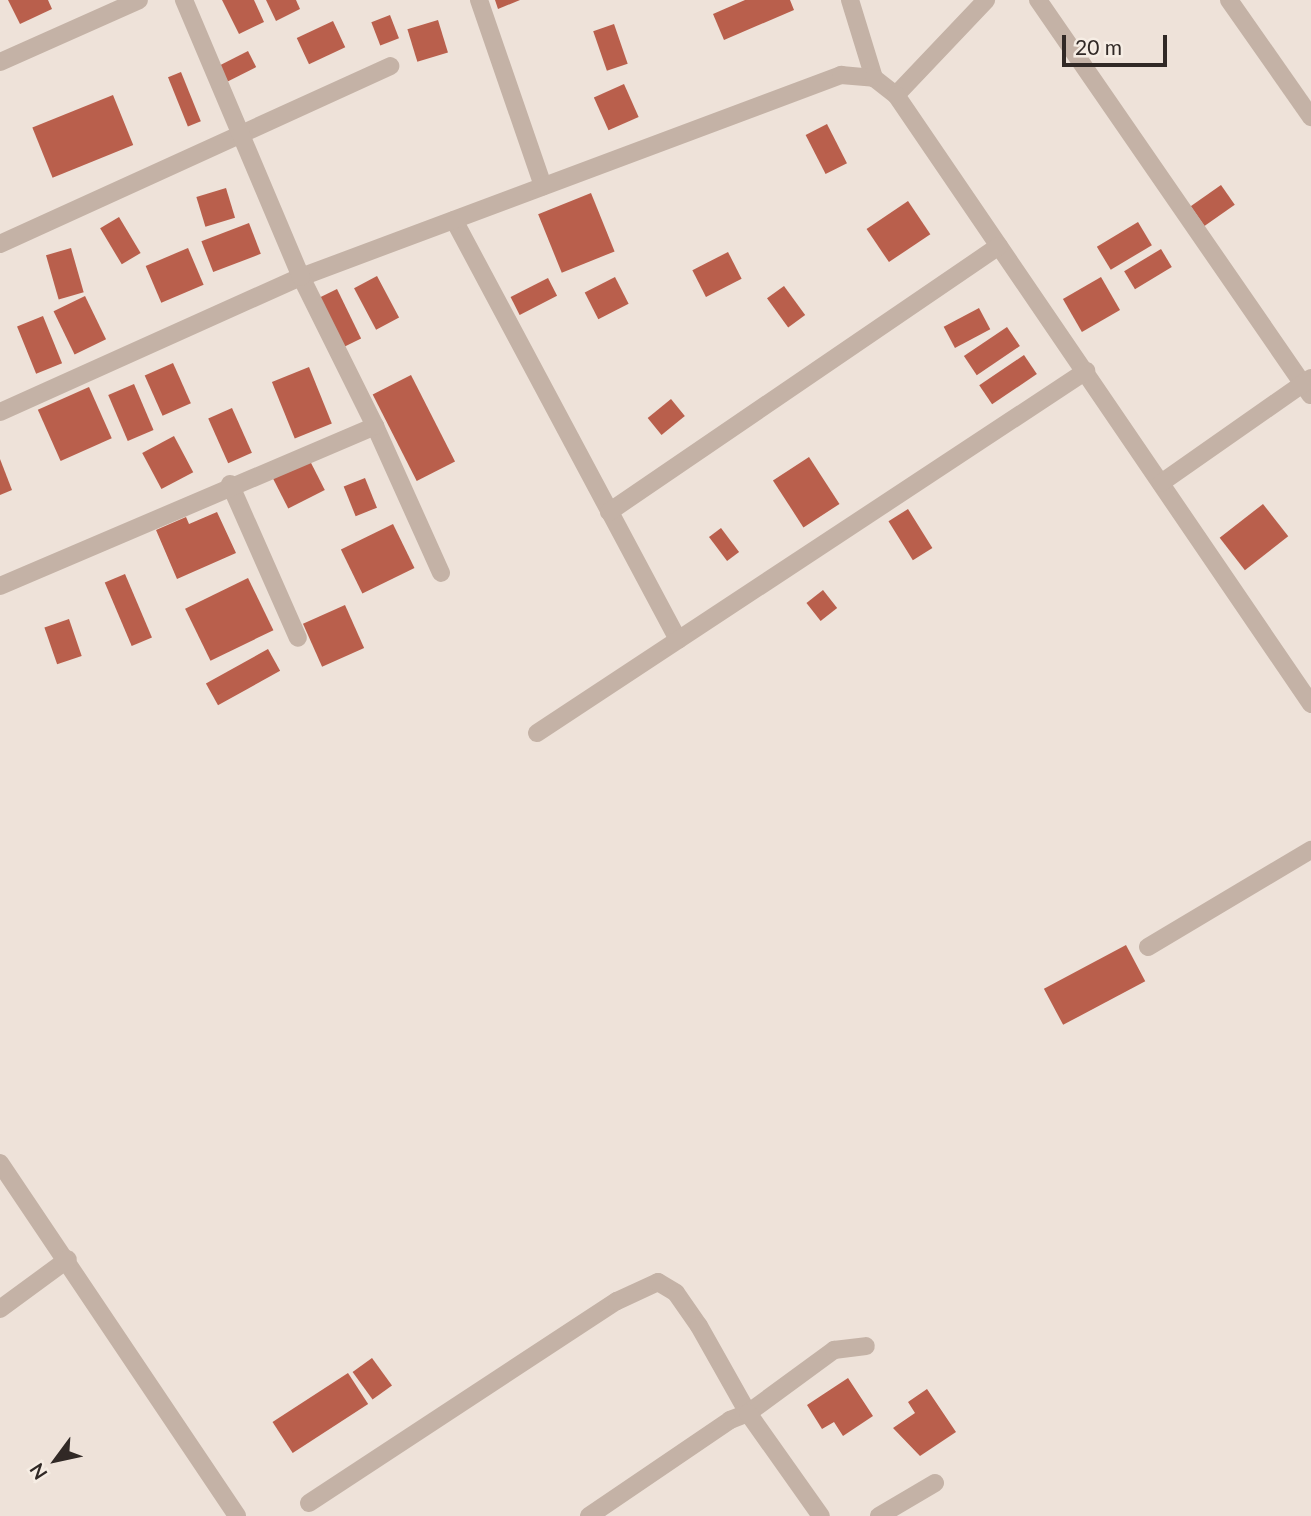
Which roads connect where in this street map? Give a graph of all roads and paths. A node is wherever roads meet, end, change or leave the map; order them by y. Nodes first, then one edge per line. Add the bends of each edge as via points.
1 (139, 0) edge
2 (184, 0) edge
3 (479, 0) edge
4 (850, 0) edge
5 (986, 0) edge
6 (1038, 0) edge
7 (1229, 0) edge
8 (0, 62) edge
9 (390, 66) dead end
10 (874, 78) junction
11 (896, 95) junction
12 (1311, 117) edge
13 (242, 134) junction
14 (543, 186) junction
15 (454, 220) junction
16 (0, 244) edge
17 (999, 246) junction
18 (301, 277) junction
19 (1086, 371) junction
20 (1308, 385) edge
21 (0, 412) edge
22 (375, 426) junction
23 (1161, 483) junction
24 (230, 484) junction
25 (609, 512) junction
26 (441, 573) dead end
27 (0, 586) edge
28 (298, 638) dead end
29 (678, 640) junction
30 (1311, 704) edge
31 (537, 733) dead end
32 (1311, 850) edge
33 (1148, 947) dead end
34 (0, 1163) edge
35 (68, 1259) junction
36 (0, 1309) edge
37 (866, 1346) dead end
38 (748, 1413) junction
39 (935, 1483) dead end
40 (309, 1503) dead end
41 (237, 1516) edge
42 (589, 1516) edge
43 (821, 1516) edge
44 (880, 1516) edge

1 - 8 street
2 - 13 street
3 - 14 street
4 - 10 street
5 - 11 street
6 - 20 street
7 - 12 street
9 - 13 street
10 - 11 street
10 - 14 street via 841,75
11 - 17 street
13 - 16 street
13 - 18 street
14 - 15 street
15 - 18 street
15 - 25 street
17 - 19 street
17 - 25 street
18 - 21 street
18 - 22 street
19 - 23 street
19 - 29 street
20 - 23 street
22 - 24 street
22 - 26 street
23 - 30 street
24 - 27 street
24 - 28 street
25 - 29 street
29 - 31 street
32 - 33 street
34 - 35 street
35 - 36 street
35 - 41 street
37 - 38 street via 834,1349
38 - 40 street via 699,1326 676,1293 658,1282 617,1301
38 - 42 street via 730,1420
38 - 43 street
39 - 44 street

